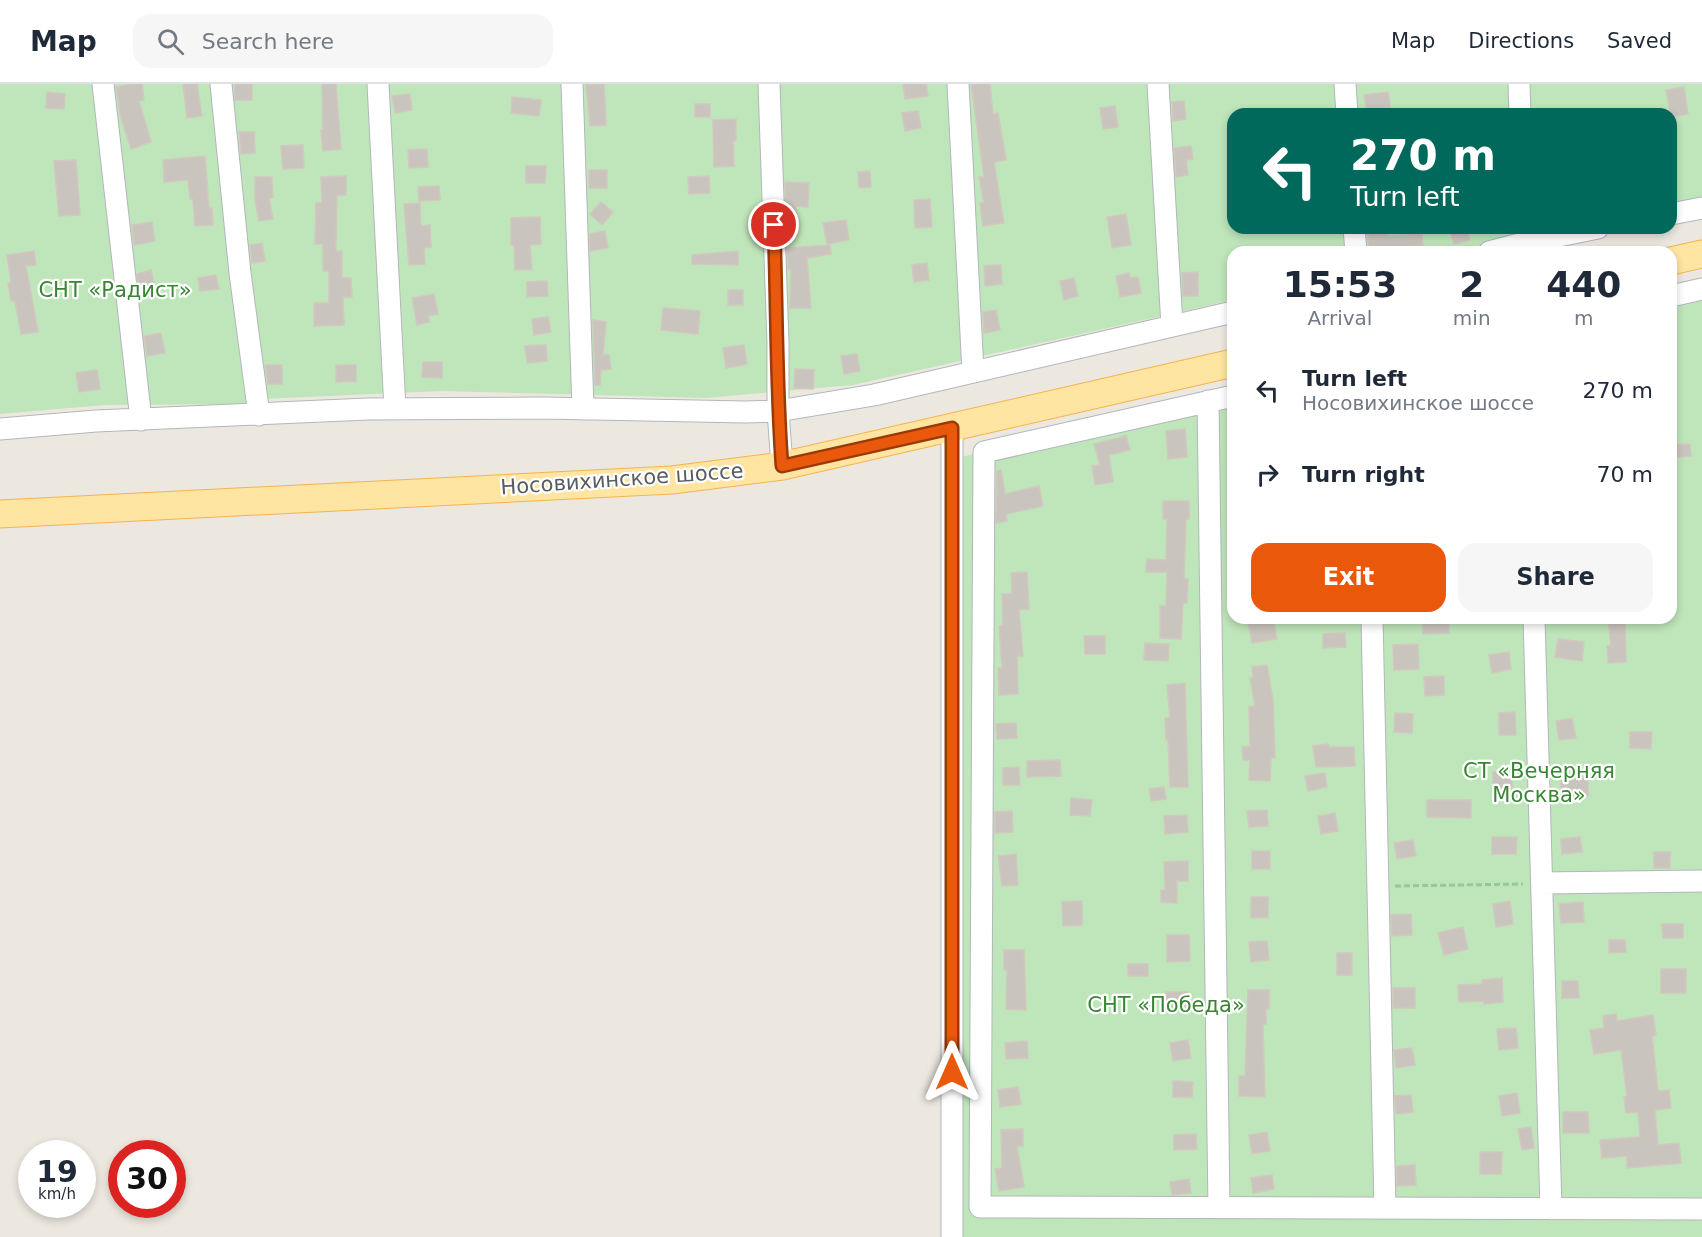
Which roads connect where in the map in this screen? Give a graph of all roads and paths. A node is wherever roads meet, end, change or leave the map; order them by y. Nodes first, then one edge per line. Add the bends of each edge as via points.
1 (103, 84) edge
2 (221, 84) edge
3 (378, 84) edge
4 (572, 84) edge
5 (769, 84) edge
6 (958, 84) edge
7 (1158, 84) edge
8 (1345, 84) edge
9 (1519, 84) edge
10 (1347, 108) edge
11 (1520, 108) edge
12 (1702, 208) edge
13 (1677, 213) edge
14 (1564, 234) edge
15 (1524, 241) edge
16 (1508, 246) edge
17 (1702, 254) edge
18 (1677, 260) edge
19 (1702, 290) edge
20 (1677, 296) edge
21 (1702, 306) edge
22 (1227, 313) edge
23 (1172, 326) junction
24 (1227, 364) edge
25 (973, 372) junction
26 (1227, 397) edge
27 (1208, 401) junction
28 (395, 409) junction
29 (583, 409) junction
30 (778, 411) junction
31 (259, 415) junction
32 (141, 420) junction
33 (952, 428) junction
34 (0, 429) edge
35 (782, 466) junction
36 (0, 514) edge
37 (1372, 624) edge
38 (1534, 624) edge
39 (1702, 881) edge
40 (1542, 884) junction
41 (1378, 886) junction
42 (1219, 1208) junction
43 (1385, 1208) junction
44 (1551, 1209) junction
45 (1702, 1209) edge
46 (952, 1237) edge

1 - 32 street
2 - 31 street
3 - 28 street
4 - 29 street
5 - 30 street
6 - 25 street
7 - 23 street
8 - 10 street
9 - 11 street
12 - 13 street
14 - 15 street
15 - 16 street
17 - 18 main road
19 - 20 street
19 - 21 street
22 - 23 street
23 - 25 street
24 - 33 main road, Носовихинское шоссе
25 - 30 street via 874,395
26 - 27 street
27 - 42 street
27 - 42 street via 984,452 980,1207
28 - 29 street
28 - 31 street
29 - 30 street
30 - 35 street
31 - 32 street
32 - 34 street
33 - 35 main road, Носовихинское шоссе
33 - 46 street
35 - 36 main road, Носовихинское шоссе via 672,480
37 - 41 street
38 - 40 street
39 - 40 street
40 - 41 path
40 - 44 street
41 - 43 street
42 - 43 street
43 - 44 street
44 - 45 street

